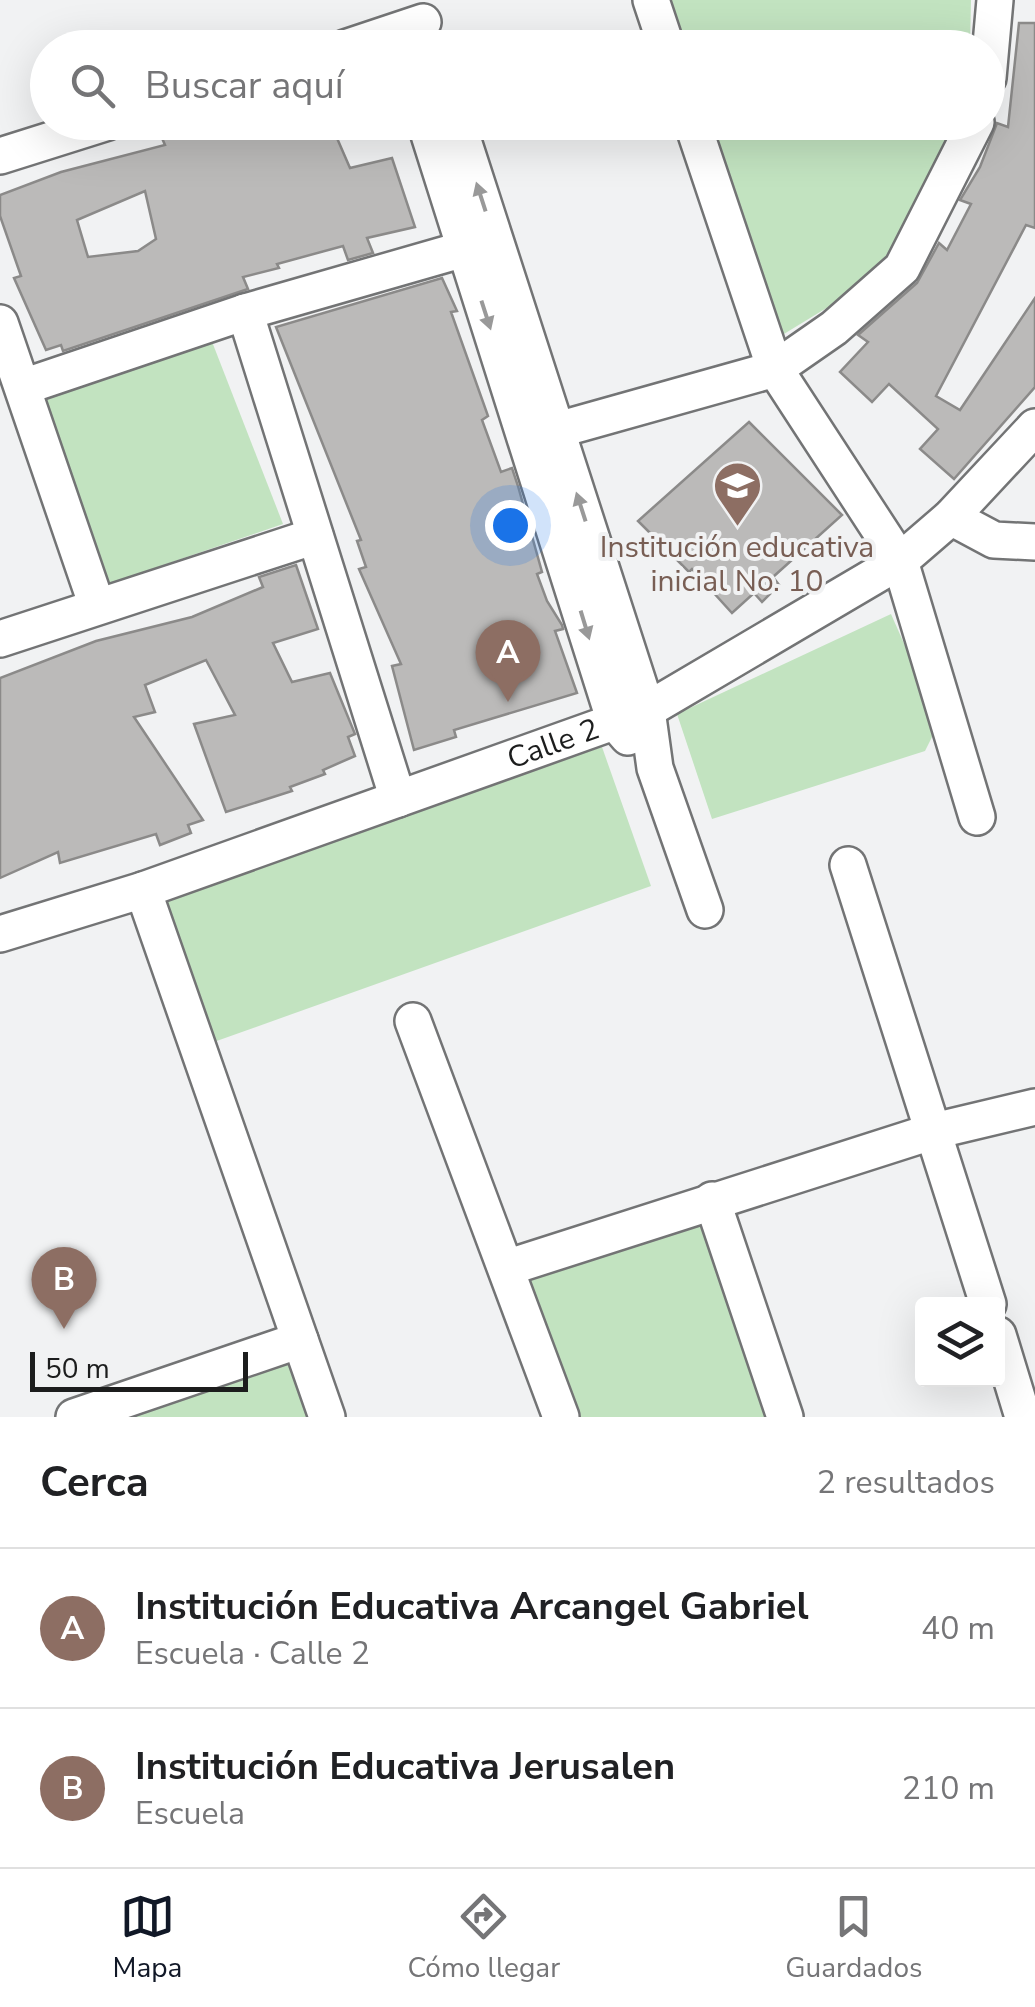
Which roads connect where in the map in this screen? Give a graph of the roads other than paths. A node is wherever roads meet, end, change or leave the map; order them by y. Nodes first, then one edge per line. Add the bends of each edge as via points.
1 (651, 0) edge
2 (995, 0) edge
3 (661, 30) edge
4 (992, 30) edge
5 (51, 140) edge
6 (433, 140) edge
7 (460, 140) edge
8 (698, 140) edge
9 (967, 140) edge
10 (0, 156) edge
11 (480, 244) junction
12 (245, 312) junction
13 (0, 322) edge
14 (775, 368) junction
15 (23, 387) junction
16 (1035, 428) edge
17 (541, 435) junction
18 (951, 517) junction
19 (316, 536) junction
20 (1035, 542) edge
21 (900, 561) junction
22 (97, 606) junction
23 (0, 639) edge
24 (631, 716) junction
25 (398, 799) junction
26 (977, 817) dead end
27 (848, 865) dead end
28 (143, 890) junction
29 (705, 910) dead end
30 (0, 934) edge
31 (413, 1021) dead end
32 (1035, 1106) edge
33 (934, 1131) junction
34 (712, 1200) junction
35 (506, 1268) junction
36 (986, 1297) edge
37 (300, 1340) junction
38 (1005, 1358) edge
39 (74, 1417) edge
40 (327, 1417) edge
41 (561, 1417) edge
42 (785, 1417) edge
43 (1023, 1417) edge

1 - 3 street
2 - 4 street
5 - 10 street
6 - 11 street
11 -> 7 street
8 - 14 street
9 - 14 street via 902,268 834,328
11 - 12 street
11 - 17 street
12 - 15 street
12 - 19 street
13 - 15 street
14 - 17 street
14 - 21 street
15 - 22 street
16 - 18 street, Calle 2
17 - 24 street
18 - 20 street via 994,540
18 - 21 street, Calle 2
19 - 22 street
19 - 25 street
21 - 24 street, Calle 2
21 - 26 street
22 - 23 street
24 - 25 street, Calle 2
24 - 29 street
25 - 28 street, Calle 2
27 - 33 street
28 - 30 street, Calle 2
28 - 37 street
31 - 35 street
32 - 33 street
33 - 34 street
33 - 36 street
34 - 35 street
34 - 42 street
35 - 41 street
37 - 39 street
37 - 40 street
38 - 43 street

